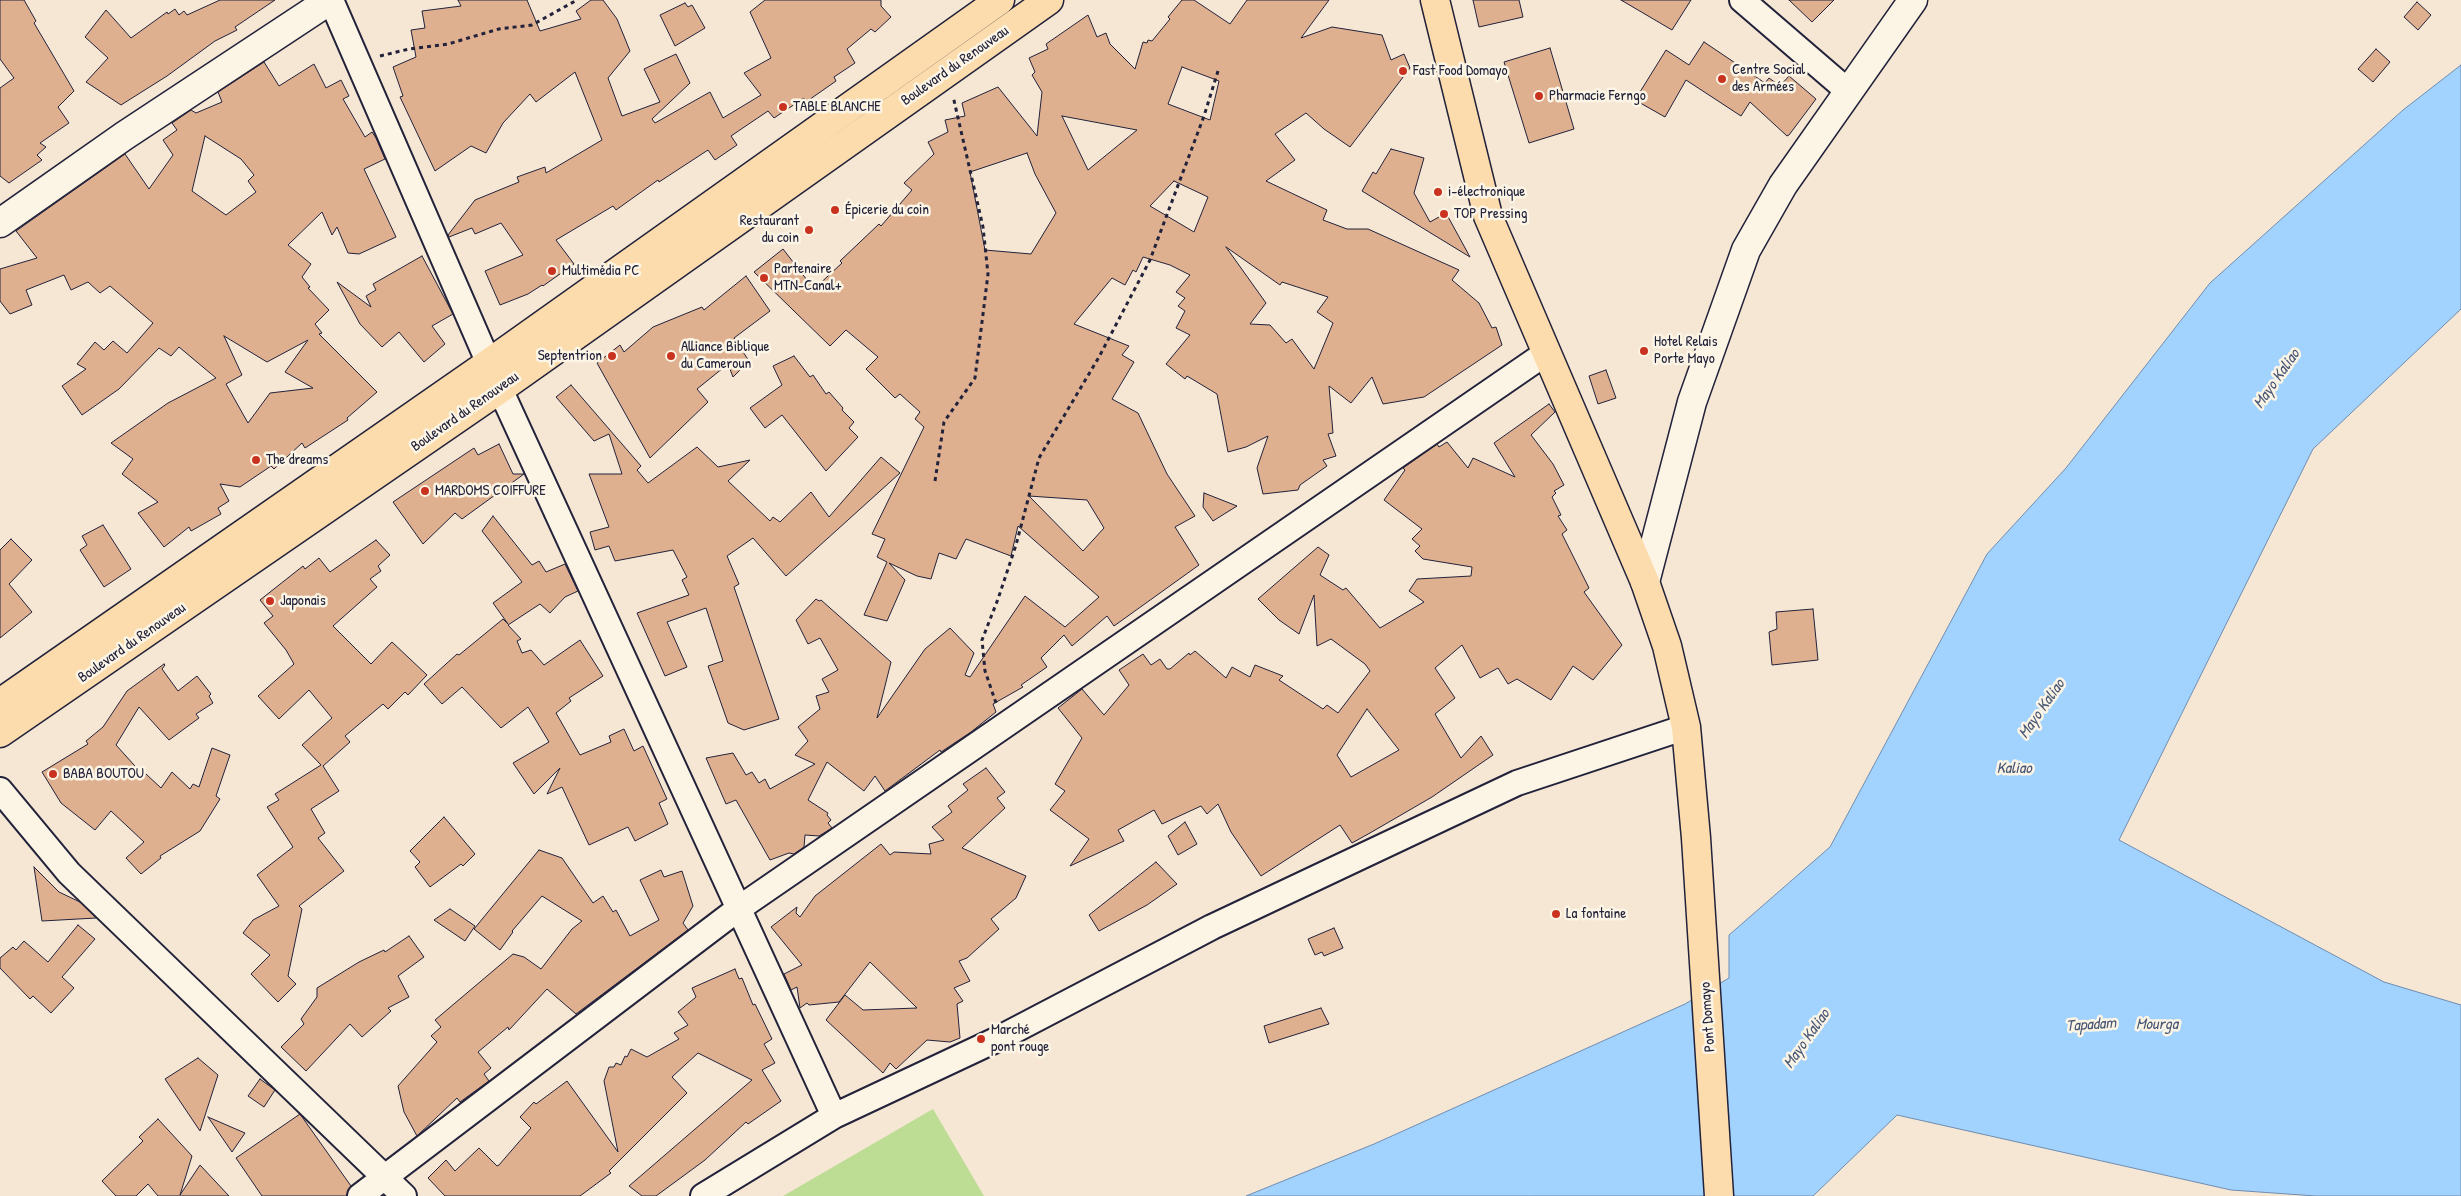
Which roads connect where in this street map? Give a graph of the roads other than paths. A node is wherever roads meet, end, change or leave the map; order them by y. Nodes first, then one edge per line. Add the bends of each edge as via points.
1 (331, 0) edge
2 (1000, 0) edge
3 (1049, 0) edge
4 (1435, 0) edge
5 (1742, 0) edge
6 (1913, 0) edge
7 (1848, 92) junction
8 (0, 223) edge
9 (1546, 353) junction
10 (489, 363) junction
11 (500, 389) junction
12 (1645, 582) junction
13 (0, 702) edge
14 (1686, 726) junction
15 (0, 733) edge
16 (0, 790) edge
17 (738, 909) junction
18 (834, 1116) junction
19 (383, 1178) junction
20 (360, 1196) edge
21 (404, 1196) edge
22 (703, 1196) edge
23 (1719, 1196) edge

1 - 8 street via 124,136
1 - 10 street
2 - 10 main road, Boulevard du Renouveau
3 - 11 main road, Boulevard du Renouveau
4 - 9 main road, Pont Domayo via 1488,216
5 - 7 street
6 - 7 street
7 - 12 street via 1783,185 1746,250 1692,402
9 - 12 main road, Pont Domayo
9 - 17 street
10 - 11 street
10 - 13 main road, Boulevard du Renouveau
11 - 15 main road, Boulevard du Renouveau
11 - 17 street
12 - 14 main road, Pont Domayo via 1667,646
14 - 18 street via 1517,783 1212,927 998,1039
14 - 23 main road, Pont Domayo
16 - 19 street via 69,873
17 - 18 street
17 - 19 street
18 - 22 street
19 - 20 street
19 - 21 street

